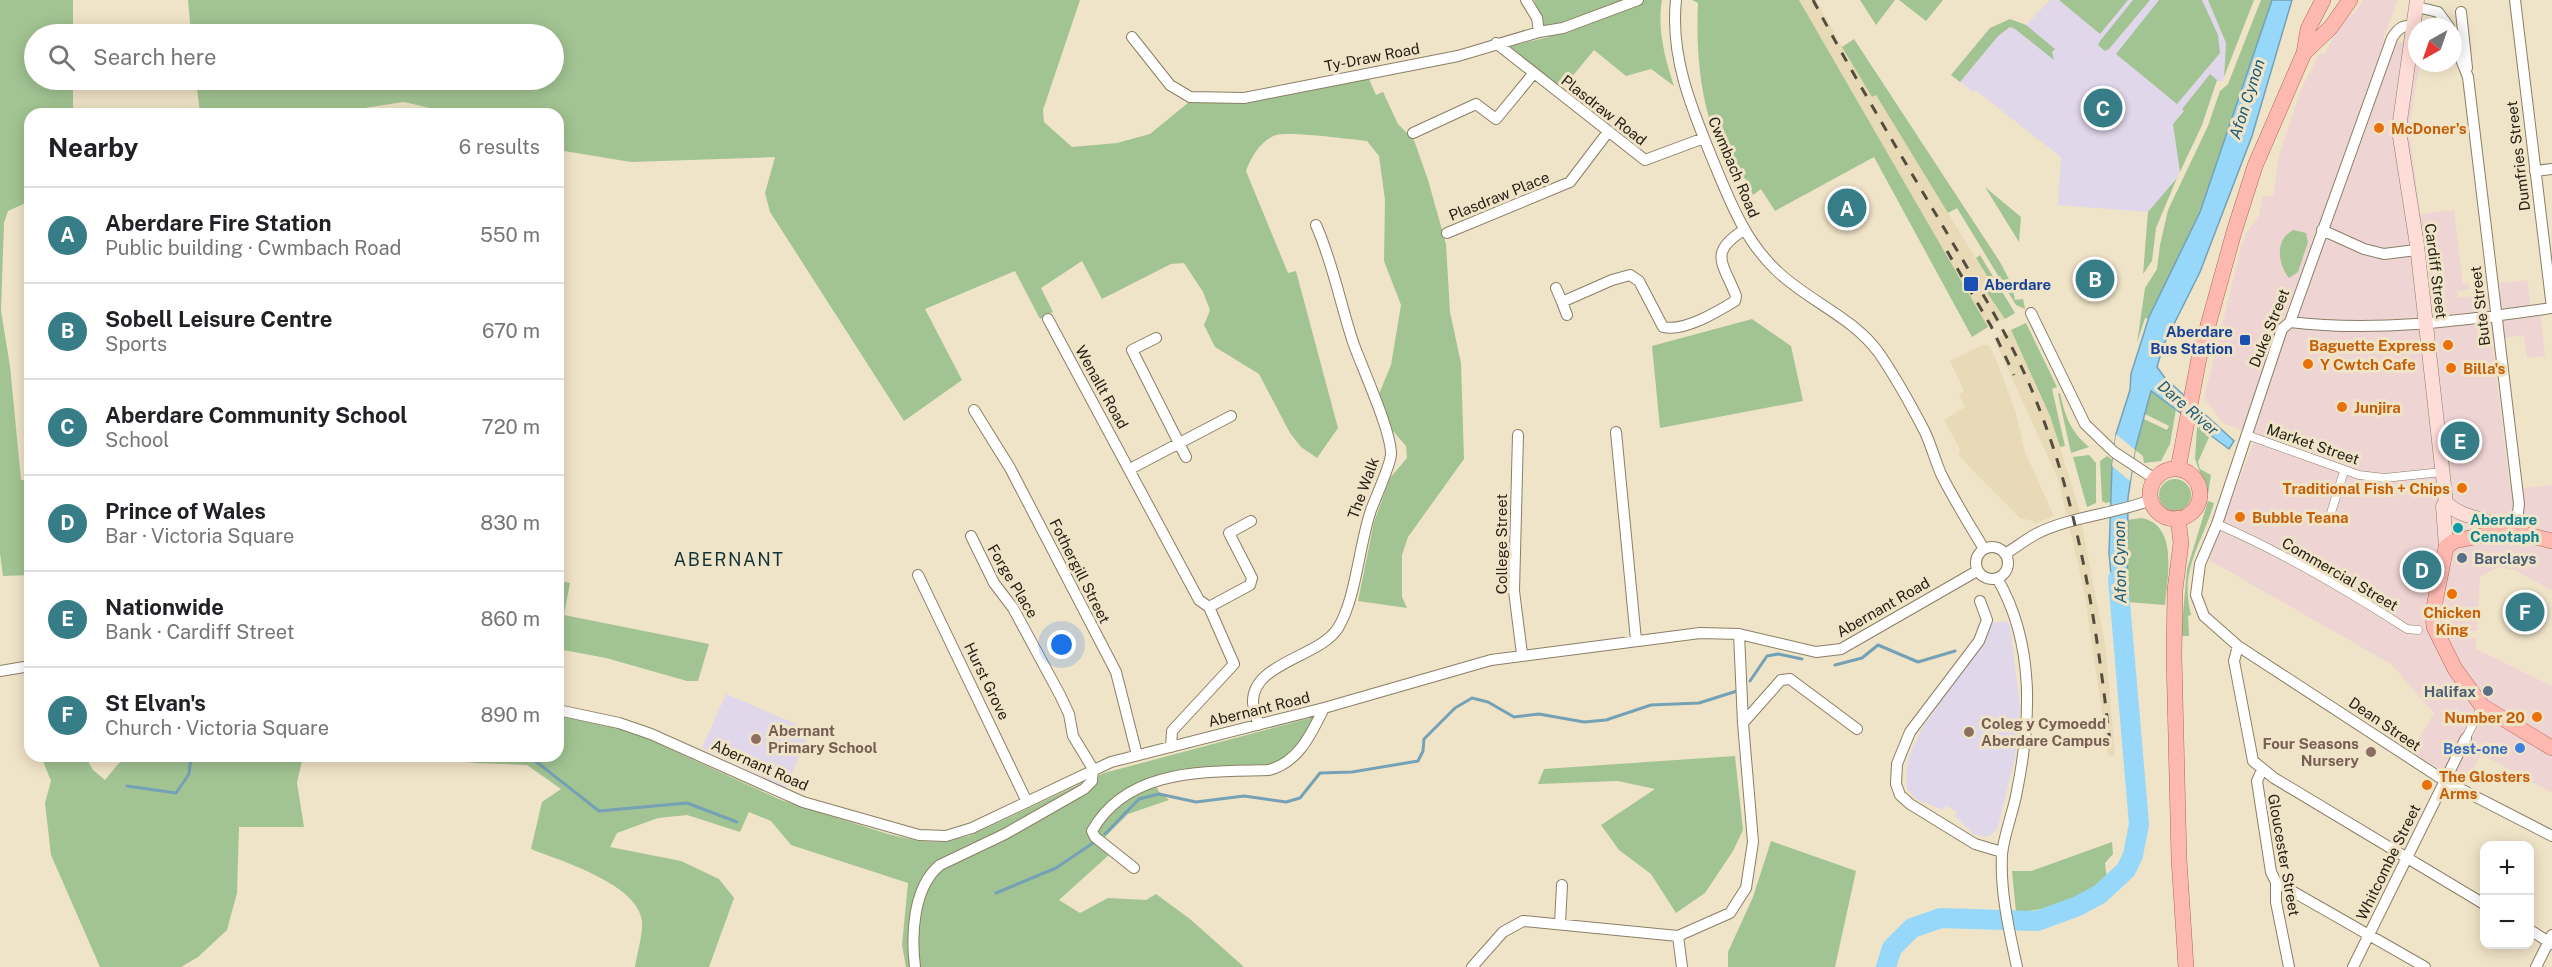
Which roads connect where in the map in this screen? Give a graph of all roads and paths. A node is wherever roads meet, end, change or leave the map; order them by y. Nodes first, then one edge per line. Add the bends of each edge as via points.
1 (1526, 0) edge
2 (1638, 0) edge
3 (1676, 0) edge
4 (2323, 0) edge
5 (2350, 0) edge
6 (2515, 0) edge
7 (2417, 4) edge
8 (2461, 12) dead end
9 (2442, 18) edge
10 (2408, 25) edge
11 (1539, 32) junction
12 (1132, 37) dead end
13 (1496, 43) junction
14 (2304, 53) junction
15 (2462, 62) edge
16 (2408, 72) edge
17 (1533, 74) junction
18 (2468, 77) junction
19 (1608, 132) junction
20 (1413, 133) dead end
21 (1704, 138) junction
22 (2552, 169) edge
23 (2535, 171) junction
24 (1316, 225) dead end
25 (1744, 230) junction
26 (2322, 230) junction
27 (1447, 233) dead end
28 (2416, 249) junction
29 (1556, 288) dead end
30 (1562, 302) junction
31 (2552, 308) edge
32 (2031, 313) dead end
33 (1567, 315) dead end
34 (2496, 316) junction
35 (1048, 319) dead end
36 (2290, 322) junction
37 (2426, 323) junction
38 (1156, 338) dead end
39 (974, 410) dead end
40 (1231, 416) dead end
41 (1616, 432) dead end
42 (1518, 435) dead end
43 (2247, 435) junction
44 (1179, 443) junction
45 (1186, 457) dead end
46 (2178, 469) junction
47 (1130, 470) junction
48 (2344, 471) junction
49 (2442, 472) junction
50 (2155, 479) junction
51 (2151, 500) junction
52 (2446, 503) junction
53 (2330, 516) dead end
54 (2178, 518) junction
55 (1251, 521) dead end
56 (2217, 524) junction
57 (2500, 528) junction
58 (2516, 530) junction
59 (971, 536) dead end
60 (2552, 542) edge
61 (2446, 547) junction
62 (1984, 549) junction
63 (2005, 554) junction
64 (1977, 571) junction
65 (918, 575) dead end
66 (1997, 578) junction
67 (1980, 601) dead end
68 (1209, 607) junction
69 (2418, 630) dead end
70 (1739, 634) junction
71 (1636, 640) junction
72 (2238, 646) junction
73 (1522, 654) junction
74 (24, 667) edge
75 (0, 671) edge
76 (2482, 706) junction
77 (1324, 708) junction
78 (564, 711) edge
79 (1743, 723) junction
80 (1258, 725) junction
81 (1857, 729) dead end
82 (2466, 738) joint
83 (1171, 747) junction
84 (2552, 748) edge
85 (1137, 755) junction
86 (1093, 769) junction
87 (2262, 770) junction
88 (2445, 781) junction
89 (1027, 802) junction
90 (2552, 836) edge
91 (2002, 852) junction
92 (2406, 858) junction
93 (1134, 868) dead end
94 (2276, 882) junction
95 (1562, 885) dead end
96 (2480, 902) edge
97 (1560, 923) junction
98 (2534, 932) edge
99 (2370, 933) junction
100 (1678, 936) junction
101 (2551, 940) edge
102 (915, 967) edge
103 (1472, 967) edge
104 (1682, 967) edge
105 (2017, 967) edge
106 (2186, 967) edge
107 (2289, 967) edge
108 (2353, 967) edge
109 (2425, 967) edge
110 (2536, 967) edge

1 - 11 street via 1537,18
2 - 11 street, Ty-Draw Road via 1563,28
3 - 21 street, Cwmbach Road via 1677,53
4 - 14 main road via 2308,29
5 - 14 main road via 2331,27
6 - 23 street, Dumfries Street
7 - 9 street via 2438,12
8 - 18 street, Bute Street
10 - 26 street, Duke Street via 2392,38
11 - 13 street, Ty-Draw Road
12 - 13 street, Ty-Draw Road via 1170,85 1190,98 1254,96 1458,56
13 - 17 street, Plasdraw Road
14 - 46 main road via 2255,166 2202,347
15 - 18 street, Bute Street
16 - 28 main road, Cardiff Street via 2400,129
17 - 19 street, Plasdraw Road
17 - 20 street via 1496,119 1476,104
18 - 34 street, Bute Street
19 - 21 street, Plasdraw Road via 1645,160
19 - 27 street, Plasdraw Place via 1570,183
21 - 25 street, Cwmbach Road
22 - 23 street
23 - 31 street, Dumfries Street
24 - 80 street, The Walk via 1391,456 1362,536 1338,629 1325,642 1271,671 1259,684 1253,701
25 - 30 street via 1721,250 1720,263 1735,301 1701,318 1671,329 1663,327 1639,281 1630,275
25 - 62 street, Cwmbach Road via 1776,270 1802,293 1856,328 1877,351 1926,434 1944,480
26 - 28 street via 2384,254
26 - 36 street, Duke Street
28 - 37 main road, Cardiff Street
29 - 30 street
30 - 33 street
31 - 34 street
32 - 50 street via 2093,434
34 - 37 street
34 - 58 street, Bute Street via 2519,504
35 - 47 street, Wenallt Road
36 - 37 street via 2351,327
36 - 43 street, Duke Street via 2282,329
37 - 49 main road, Cardiff Street
38 - 44 street via 1132,350
39 - 85 street, Fothergill Street via 1010,468 1116,672
40 - 44 street
41 - 71 street
42 - 73 street, College Street via 1514,591
43 - 48 street, Market Street
43 - 56 street, Duke Street
44 - 45 street
44 - 47 street
46 - 50 main road via 2165,471
46 - 54 main road via 2193,475 2200,489 2198,505
47 - 68 street, Wenallt Road via 1199,600
48 - 49 street, Market Street via 2384,478
48 - 53 street
49 - 52 main road, Cardiff Street
50 - 51 main road
51 - 54 main road via 2158,512
51 - 63 street via 2036,534
52 - 57 main road via 2462,515
52 - 61 main road, Cardiff Street
54 - 106 main road via 2181,543 2175,590 2174,656
55 - 68 street via 1229,533 1252,578 1250,585
56 - 69 street, Commercial Street via 2329,579 2407,629
56 - 72 street, Duke Street via 2200,564 2196,595 2204,616
57 - 58 main road
57 - 61 main road via 2495,533 2454,541
58 - 60 main road
59 - 86 street, Forge Place via 1060,695 1073,736
61 - 76 main road via 2433,612 2440,643 2463,683
62 - 63 street via 1998,548
62 - 64 street via 1976,561
63 - 66 street via 2007,568
64 - 66 street via 1988,579
64 - 70 street, Abernant Road via 1841,650 1816,652
65 - 89 street, Hurst Grove
66 - 91 street via 2008,597 2021,638 2028,717 2025,754
67 - 91 street via 1987,620 1979,641 1910,732 1897,764 1896,784 1900,795 1910,804 1975,844
68 - 83 street, Wenallt Road via 1234,664 1172,731
70 - 71 street, Abernant Road via 1700,633
70 - 79 street
71 - 73 street, Abernant Road
72 - 87 street, Gloucester Street via 2234,661 2253,761
72 - 88 street, Dean Street
73 - 77 street, Abernant Road
74 - 75 street
76 - 82 street, Whitcombe Street
76 - 84 main road
77 - 80 street, Abernant Road
77 - 93 street via 1295,758 1283,767 1169,776 1125,795 1092,831
78 - 89 street, Abernant Road via 619,723 780,793 919,835 946,836
79 - 81 street via 1781,680 1790,680
79 - 100 street via 1753,842 1746,888 1730,913
80 - 83 street, Abernant Road
82 - 88 street, Whitcombe Street
83 - 85 street, Abernant Road
85 - 86 street, Abernant Road
86 - 89 street, Abernant Road
86 - 102 street via 1092,781 1084,789 932,871 918,906 912,942
87 - 92 street
87 - 94 street, Gloucester Street via 2257,781 2271,872
88 - 90 street, Dean Street
88 - 92 street, Whitcombe Street
91 - 105 street via 2005,907
92 - 96 street
92 - 99 street, Whitcombe Street
94 - 99 street
94 - 107 street, Gloucester Street via 2276,902
95 - 97 street
97 - 100 street
97 - 103 street via 1523,921 1503,932
98 - 101 street
99 - 108 street, Whitcombe Street
99 - 109 street
100 - 104 street
101 - 110 street

